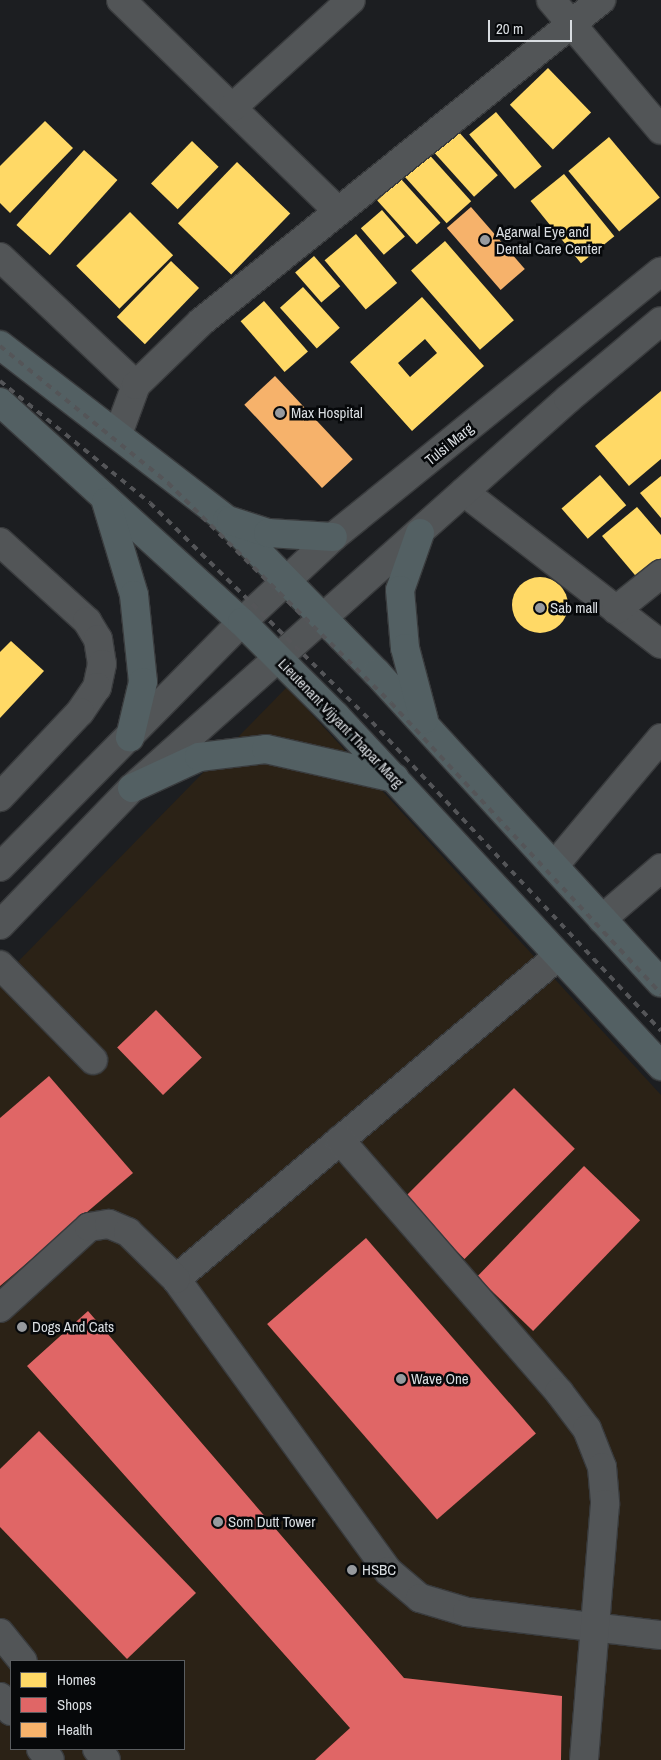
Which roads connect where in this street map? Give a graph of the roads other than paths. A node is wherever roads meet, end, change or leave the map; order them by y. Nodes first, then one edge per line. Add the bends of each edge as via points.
1 (122, 0) edge
2 (351, 0) edge
3 (550, 0) edge
4 (601, 0) edge
5 (572, 25) junction
6 (232, 107) junction
7 (661, 130) edge
8 (338, 210) junction
9 (0, 257) edge
10 (661, 271) edge
11 (661, 321) edge
12 (0, 345) edge
13 (136, 385) junction
14 (0, 402) edge
15 (118, 434) junction
16 (464, 492) junction
17 (106, 502) junction
18 (227, 520) junction
19 (420, 533) junction
20 (333, 537) junction
21 (0, 542) edge
22 (661, 574) edge
23 (286, 581) junction
24 (616, 610) junction
25 (324, 620) junction
26 (242, 622) junction
27 (661, 644) edge
28 (279, 659) junction
29 (426, 726) junction
30 (130, 737) junction
31 (661, 738) edge
32 (395, 778) junction
33 (132, 788) junction
34 (0, 796) edge
35 (554, 866) junction
36 (0, 867) edge
37 (661, 868) edge
38 (602, 919) junction
39 (0, 925) edge
40 (557, 958) junction
41 (0, 966) edge
42 (661, 983) edge
43 (94, 1060) dead end
44 (661, 1066) edge
45 (340, 1140) junction
46 (176, 1279) junction
47 (0, 1308) edge
48 (595, 1628) junction
49 (0, 1634) edge
50 (661, 1635) edge
51 (22, 1660) edge
52 (0, 1697) edge
53 (10, 1710) edge
54 (98, 1750) edge
55 (106, 1760) edge
56 (584, 1760) edge

1 - 6 street
2 - 6 street
3 - 5 street
4 - 5 street
5 - 7 street
5 - 8 street
6 - 8 street
8 - 13 street via 202,322
9 - 13 street
10 - 20 street, Tulsi Marg
11 - 16 street
12 - 15 main road
13 - 15 street
14 - 17 main road, Lieutenant Vijyant Thapar Marg
15 - 18 main road
16 - 19 street
16 - 24 street
17 - 26 main road, Lieutenant Vijyant Thapar Marg
17 - 30 main road via 134,595 143,682
18 - 20 main road via 268,533
18 - 23 main road
19 - 25 street
19 - 29 main road via 400,590 405,648
20 - 23 street, Tulsi Marg
21 - 34 street via 87,621 98,639 102,664 97,687 80,712
22 - 24 street
23 - 25 main road
23 - 26 street, Tulsi Marg
24 - 27 street
25 - 28 street
25 - 29 main road
26 - 28 main road, Lieutenant Vijyant Thapar Marg
26 - 30 street, Tulsi Marg
28 - 32 main road, Lieutenant Vijyant Thapar Marg
28 - 33 street
29 - 35 main road
30 - 36 street, Tulsi Marg
31 - 35 street
32 - 33 main road via 266,749 199,757
32 - 40 main road, Lieutenant Vijyant Thapar Marg
33 - 39 street
35 - 38 main road
37 - 38 street
38 - 42 main road
40 - 44 main road, Lieutenant Vijyant Thapar Marg
40 - 45 street
41 - 43 street
45 - 46 street
45 - 48 street via 559,1392 587,1429 602,1467 605,1504
46 - 47 street via 128,1232 109,1224 89,1227
46 - 48 street via 388,1570 420,1598 466,1612
48 - 50 street
48 - 56 street
49 - 51 street
52 - 53 street
54 - 55 street

